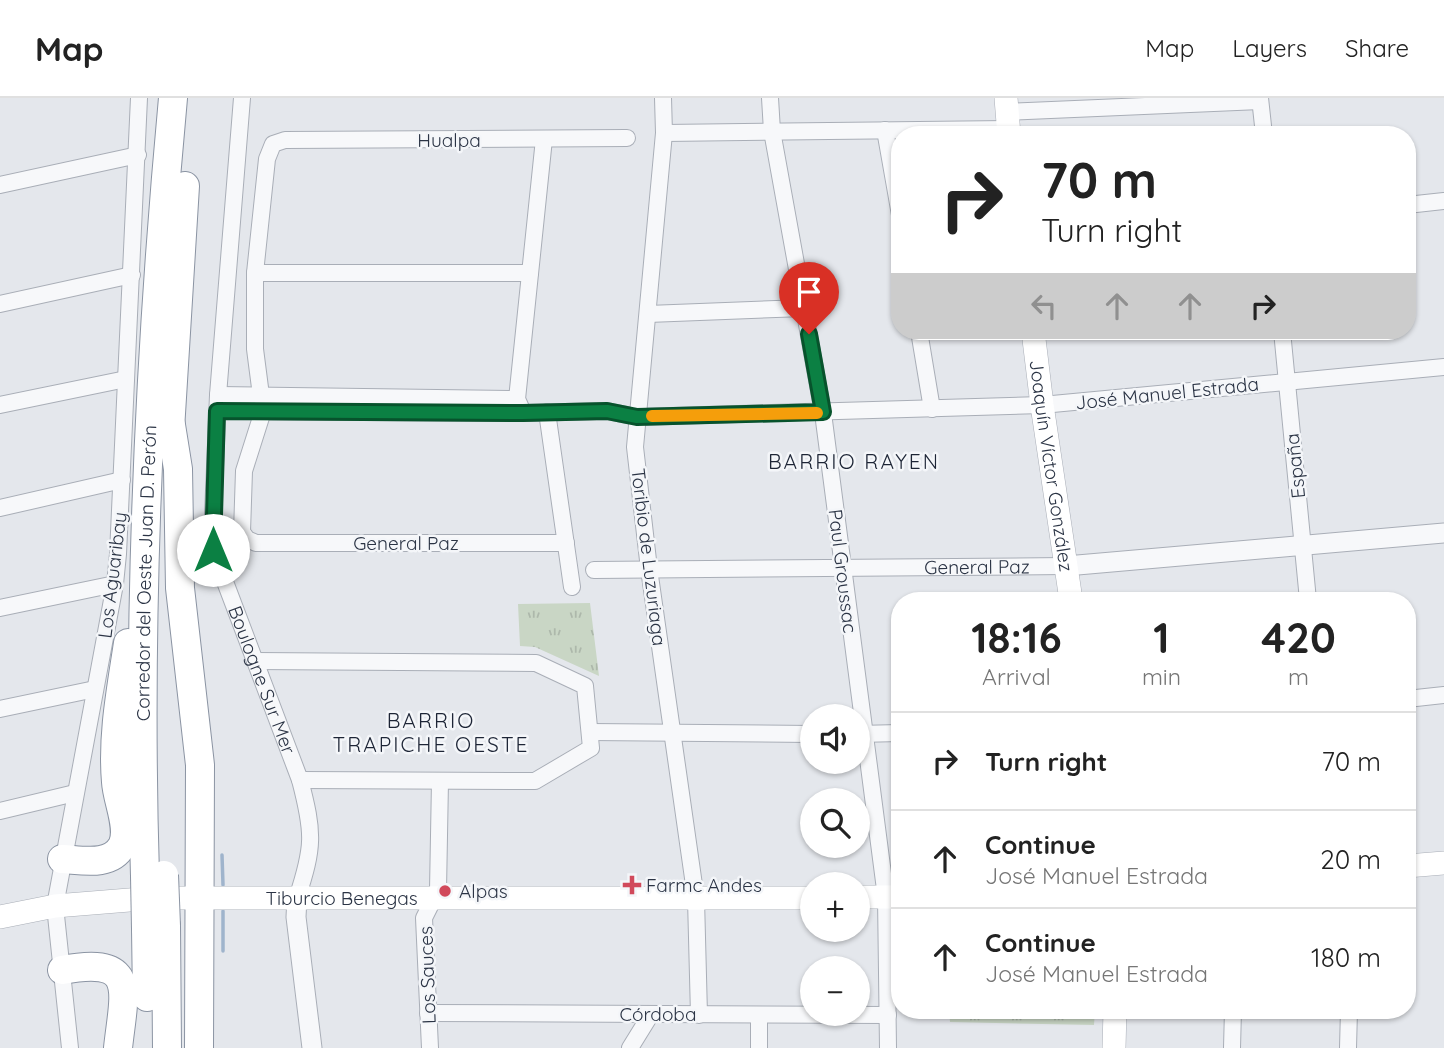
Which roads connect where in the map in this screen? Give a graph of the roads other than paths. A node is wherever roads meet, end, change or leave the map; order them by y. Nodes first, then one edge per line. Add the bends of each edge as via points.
1 (139, 98) edge
2 (173, 98) edge
3 (191, 98) edge
4 (243, 98) edge
5 (663, 98) edge
6 (770, 98) edge
7 (1260, 99) edge
8 (1008, 118) edge
9 (926, 126) edge
10 (1263, 126) edge
11 (891, 129) edge
12 (885, 130) junction
13 (772, 131) junction
14 (664, 133) junction
15 (627, 138) dead end
16 (544, 139) junction
17 (138, 155) junction
18 (891, 164) edge
19 (0, 186) edge
20 (1444, 201) edge
21 (1416, 204) edge
22 (255, 273) junction
23 (530, 273) junction
24 (132, 275) junction
25 (0, 304) edge
26 (804, 308) junction
27 (648, 314) junction
28 (920, 340) edge
29 (1034, 340) edge
30 (1283, 340) edge
31 (1444, 367) edge
32 (126, 379) junction
33 (1287, 381) junction
34 (217, 403) junction
35 (263, 403) junction
36 (0, 405) edge
37 (1042, 405) junction
38 (520, 406) junction
39 (932, 410) junction
40 (547, 412) junction
41 (823, 412) junction
42 (637, 417) junction
43 (170, 418) junction
44 (122, 480) junction
45 (0, 508) edge
46 (146, 512) junction
47 (1444, 534) edge
48 (566, 543) junction
49 (1303, 546) junction
50 (1066, 566) junction
51 (842, 568) junction
52 (649, 569) junction
53 (594, 570) dead end
54 (115, 584) junction
55 (572, 587) dead end
56 (1070, 592) edge
57 (1307, 592) edge
58 (0, 608) edge
59 (255, 661) junction
60 (96, 689) junction
61 (1444, 695) edge
62 (1416, 698) edge
63 (857, 704) edge
64 (0, 709) edge
65 (590, 732) junction
66 (671, 733) junction
67 (891, 733) edge
68 (800, 734) edge
69 (870, 734) edge
70 (868, 774) edge
71 (300, 780) junction
72 (440, 781) junction
73 (75, 793) junction
74 (0, 811) edge
75 (62, 859) junction
76 (1444, 863) edge
77 (1416, 865) edge
78 (155, 875) junction
79 (891, 887) edge
80 (200, 897) junction
81 (870, 897) edge
82 (891, 897) edge
83 (297, 898) junction
84 (800, 898) edge
85 (435, 899) junction
86 (696, 899) junction
87 (55, 906) junction
88 (0, 917) edge
89 (156, 928) junction
90 (891, 944) edge
91 (62, 970) junction
92 (428, 1013) junction
93 (651, 1014) junction
94 (699, 1015) junction
95 (759, 1015) junction
96 (888, 1015) junction
97 (1115, 1019) edge
98 (1233, 1019) edge
99 (1349, 1019) edge
100 (70, 1048) edge
101 (118, 1048) edge
102 (148, 1048) edge
103 (167, 1048) edge
104 (199, 1048) edge
105 (312, 1048) edge
106 (430, 1048) edge
107 (630, 1048) edge
108 (760, 1048) edge
109 (888, 1048) edge
110 (1114, 1048) edge
111 (1232, 1048) edge
112 (1348, 1048) edge

1 - 17 street, Los Aguaribay
2 - 46 highway, Corredor del Oeste Juan D. Perón via 158,274
3 - 43 highway, Corredor del Oeste Juan D. Perón
4 - 34 street, Boulogne Sur Mer
5 - 14 street, Toribio de Luzuriaga
6 - 13 street, Paul Groussac
7 - 8 street
7 - 10 street
8 - 9 street
11 - 12 street
12 - 13 street
12 - 18 street
13 - 14 street
13 - 26 street, Paul Groussac
14 - 27 street, Toribio de Luzuriaga
15 - 16 street, Hualpa
16 - 22 street, Hualpa via 285,140 273,144 267,159
16 - 23 street
17 - 19 street
17 - 24 street, Los Aguaribay
20 - 21 street
22 - 23 street
22 - 35 street via 255,349
23 - 38 street
24 - 25 street
24 - 32 street, Los Aguaribay
26 - 27 street
26 - 41 street, Paul Groussac
27 - 42 street, Toribio de Luzuriaga
28 - 39 street
29 - 37 main road, Joaquín Víctor González
30 - 33 street, España
31 - 33 street, José Manuel Estrada
32 - 36 street
32 - 44 street, Los Aguaribay
33 - 37 street, José Manuel Estrada
33 - 49 street, España
34 - 35 street
34 - 59 street, Boulogne Sur Mer via 213,550
35 - 38 street
35 - 48 street, General Paz via 244,471 242,532 247,539 256,543
37 - 39 street, José Manuel Estrada
37 - 50 main road, Joaquín Víctor González
38 - 40 street
39 - 41 street, José Manuel Estrada
40 - 42 street, José Manuel Estrada via 607,411
40 - 48 street
41 - 42 street, José Manuel Estrada
41 - 51 street, Paul Groussac
42 - 52 street, Toribio de Luzuriaga via 635,447
43 - 78 highway, Corredor del Oeste Juan D. Perón
43 - 80 highway via 178,469 180,588 200,765
44 - 45 street
44 - 54 street, Los Aguaribay
46 - 75 highway via 116,722 116,785 125,837 114,855 104,860
46 - 78 highway, Corredor del Oeste Juan D. Perón via 141,639
47 - 49 street, General Paz
48 - 55 street
49 - 50 street, General Paz
49 - 57 street, España
50 - 51 street, General Paz
50 - 56 main road, Joaquín Víctor González
51 - 52 street, General Paz
51 - 63 street, Paul Groussac
52 - 53 street, General Paz
52 - 66 street, Toribio de Luzuriaga
54 - 58 street
54 - 60 street, Los Aguaribay
59 - 65 street via 536,663 585,686
59 - 71 street, Boulogne Sur Mer
60 - 64 street
60 - 73 street, Los Aguaribay
61 - 62 street
65 - 66 street
65 - 72 street via 591,748 535,781
66 - 68 street
66 - 86 street, Toribio de Luzuriaga
67 - 69 street
70 - 79 street, Paul Groussac
71 - 72 street
71 - 83 street, Boulogne Sur Mer via 311,849
72 - 85 street, Los Sauces
73 - 74 street
73 - 75 street, Los Aguaribay
75 - 87 street, Los Aguaribay
76 - 77 main road
78 - 89 highway, Corredor del Oeste Juan D. Perón, bridge
80 - 83 main road, Tiburcio Benegas
80 - 87 main road, Tiburcio Benegas
80 - 104 highway
81 - 82 main road
83 - 85 main road, Tiburcio Benegas
83 - 105 street, Boulogne Sur Mer
84 - 86 main road, Tiburcio Benegas
85 - 86 main road, Tiburcio Benegas
85 - 92 street, Los Sauces via 424,918
86 - 94 street, Toribio de Luzuriaga
87 - 88 main road, Tiburcio Benegas
87 - 91 street, Los Aguaribay
89 - 102 highway, Corredor del Oeste Juan D. Perón
89 - 103 highway, Corredor del Oeste Juan D. Perón
90 - 96 street, Paul Groussac
91 - 100 street, Los Aguaribay
91 - 101 highway via 104,967 117,973 125,996
92 - 93 street, Córdoba
92 - 106 street, Los Sauces
93 - 94 street, Córdoba
93 - 107 street
94 - 95 street, Córdoba
95 - 96 street, Córdoba
95 - 108 street
96 - 109 street, Paul Groussac
97 - 110 main road
98 - 111 street
99 - 112 street

